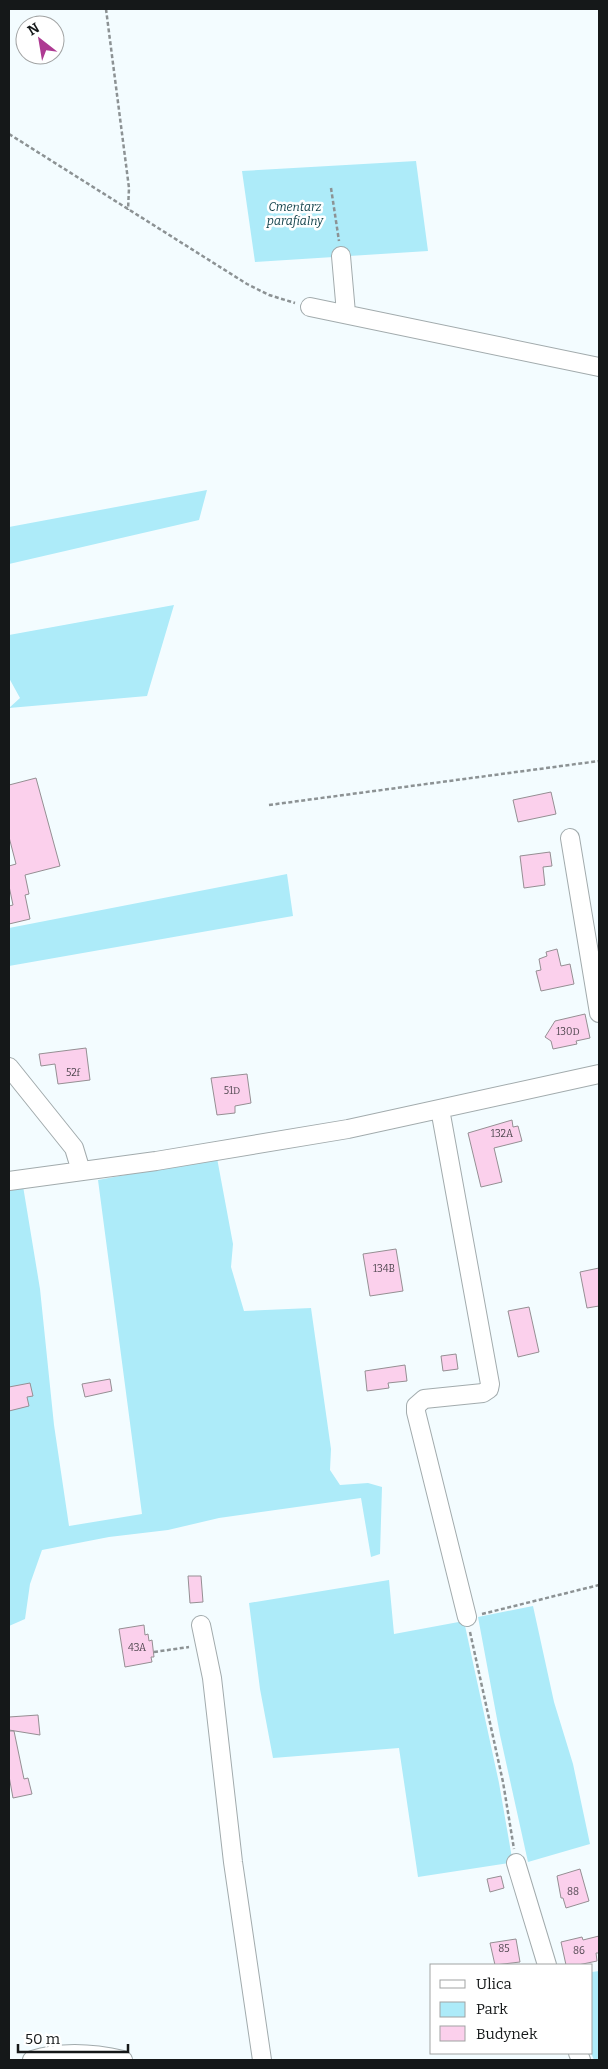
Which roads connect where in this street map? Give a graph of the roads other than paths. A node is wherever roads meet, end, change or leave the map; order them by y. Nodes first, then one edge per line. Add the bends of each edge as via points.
1 (341, 256) road end
2 (310, 307) road end
3 (346, 313) junction
4 (599, 367) edge
5 (570, 838) dead end
6 (599, 1013) edge
7 (9, 1067) edge
8 (599, 1074) edge
9 (440, 1109) junction
10 (81, 1172) junction
11 (9, 1181) edge
12 (467, 1617) road end
13 (201, 1625) dead end
14 (516, 1863) road end
15 (547, 1964) edge
16 (32, 2060) edge
17 (123, 2060) edge
18 (262, 2060) edge

1 - 3 street
2 - 3 street
3 - 4 street
5 - 6 street
7 - 10 street via 74,1148
8 - 9 street
9 - 10 street via 306,1137
9 - 12 street via 490,1384 483,1393 424,1399 416,1406 416,1412
10 - 11 street
13 - 18 street
14 - 15 street
16 - 17 street via 70,2054

